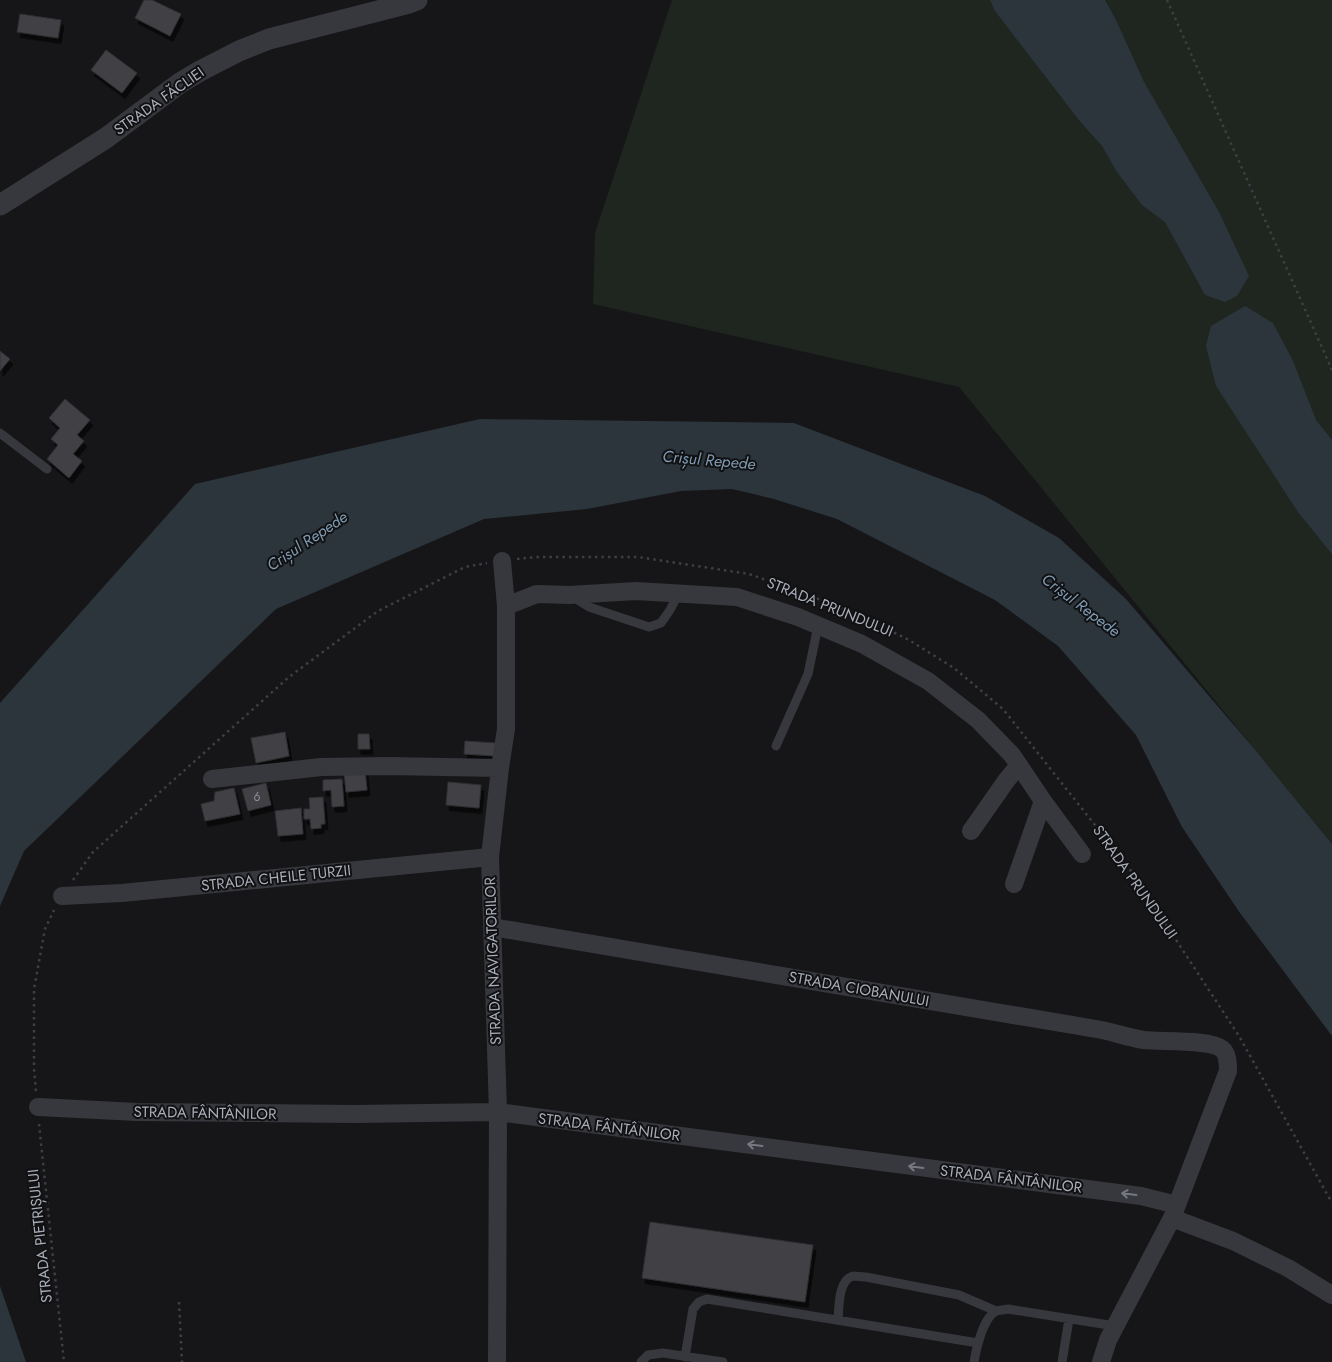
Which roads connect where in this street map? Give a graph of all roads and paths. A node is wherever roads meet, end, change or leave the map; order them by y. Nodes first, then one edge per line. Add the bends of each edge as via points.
1 (417, 0) edge
2 (1167, 0) edge
3 (0, 205) edge
4 (1332, 370) edge
5 (0, 433) edge
6 (47, 469) dead end
7 (502, 561) joint
8 (678, 594) junction
9 (569, 595) junction
10 (506, 606) junction
11 (818, 626) junction
12 (776, 746) dead end
13 (1019, 765) junction
14 (500, 768) junction
15 (212, 779) dead end
16 (1042, 801) junction
17 (971, 831) dead end
18 (1082, 854) dead end
19 (490, 857) junction
20 (1014, 884) dead end
21 (62, 896) dead end
22 (492, 926) junction
23 (38, 1108) joint
24 (498, 1112) junction
25 (1332, 1203) edge
26 (1174, 1211) junction
27 (1332, 1296) edge
28 (179, 1302) dead end
29 (996, 1311) junction
30 (1069, 1319) junction
31 (838, 1320) junction
32 (1115, 1326) junction
33 (978, 1343) junction
34 (685, 1356) junction
35 (64, 1362) edge
36 (182, 1362) edge
37 (497, 1362) edge
38 (641, 1362) edge
39 (723, 1362) edge
40 (974, 1362) edge
41 (1062, 1362) edge
42 (1101, 1362) edge

1 - 3 street, STRADA FĂCLIEI via 269,39 200,70 106,138
2 - 4 path
5 - 6 lane
7 - 10 street, STRADA NAVIGATORILOR
7 - 25 path, STRADA PRUNDULUI via 536,557 638,556 749,574 863,617 954,668 1002,709 1129,868 1239,1036
8 - 9 street, STRADA PRUNDULUI
8 - 9 lane via 662,623 649,628 589,607
8 - 11 street, STRADA PRUNDULUI via 737,597
9 - 10 street, STRADA PRUNDULUI via 537,594
10 - 14 street, STRADA NAVIGATORILOR via 506,729
11 - 12 lane via 808,674
11 - 13 street, STRADA PRUNDULUI via 862,644 928,681 978,720
13 - 16 street, STRADA PRUNDULUI
13 - 17 street
14 - 15 street via 321,767
14 - 19 street, STRADA NAVIGATORILOR
16 - 18 street, STRADA PRUNDULUI
16 - 20 street
19 - 21 street, STRADA CHEILE TURZII
19 - 22 street, STRADA NAVIGATORILOR
22 - 24 street, STRADA NAVIGATORILOR
22 - 26 street, STRADA CIOBANULUI via 1092,1028 1144,1040 1213,1044 1224,1051 1228,1071
23 - 24 street, STRADA FÂNTÂNILOR via 354,1114
23 - 35 path, STRADA PIETRIȘULUI
26 -> 24 street, STRADA FÂNTÂNILOR via 1131,1194
24 - 37 street, STRADA NAVIGATORILOR
26 - 27 street, STRADA FÂNTÂNILOR via 1288,1268
26 - 32 street
28 - 36 path
29 - 30 lane via 1008,1309
29 - 31 lane via 959,1295 853,1276 846,1280 841,1291
29 - 33 lane via 987,1321
30 - 32 lane
30 - 41 lane
31 - 33 lane
31 - 34 lane via 707,1299 693,1309
32 - 42 street
33 - 40 lane
34 - 38 lane via 662,1353 648,1355
34 - 39 lane

